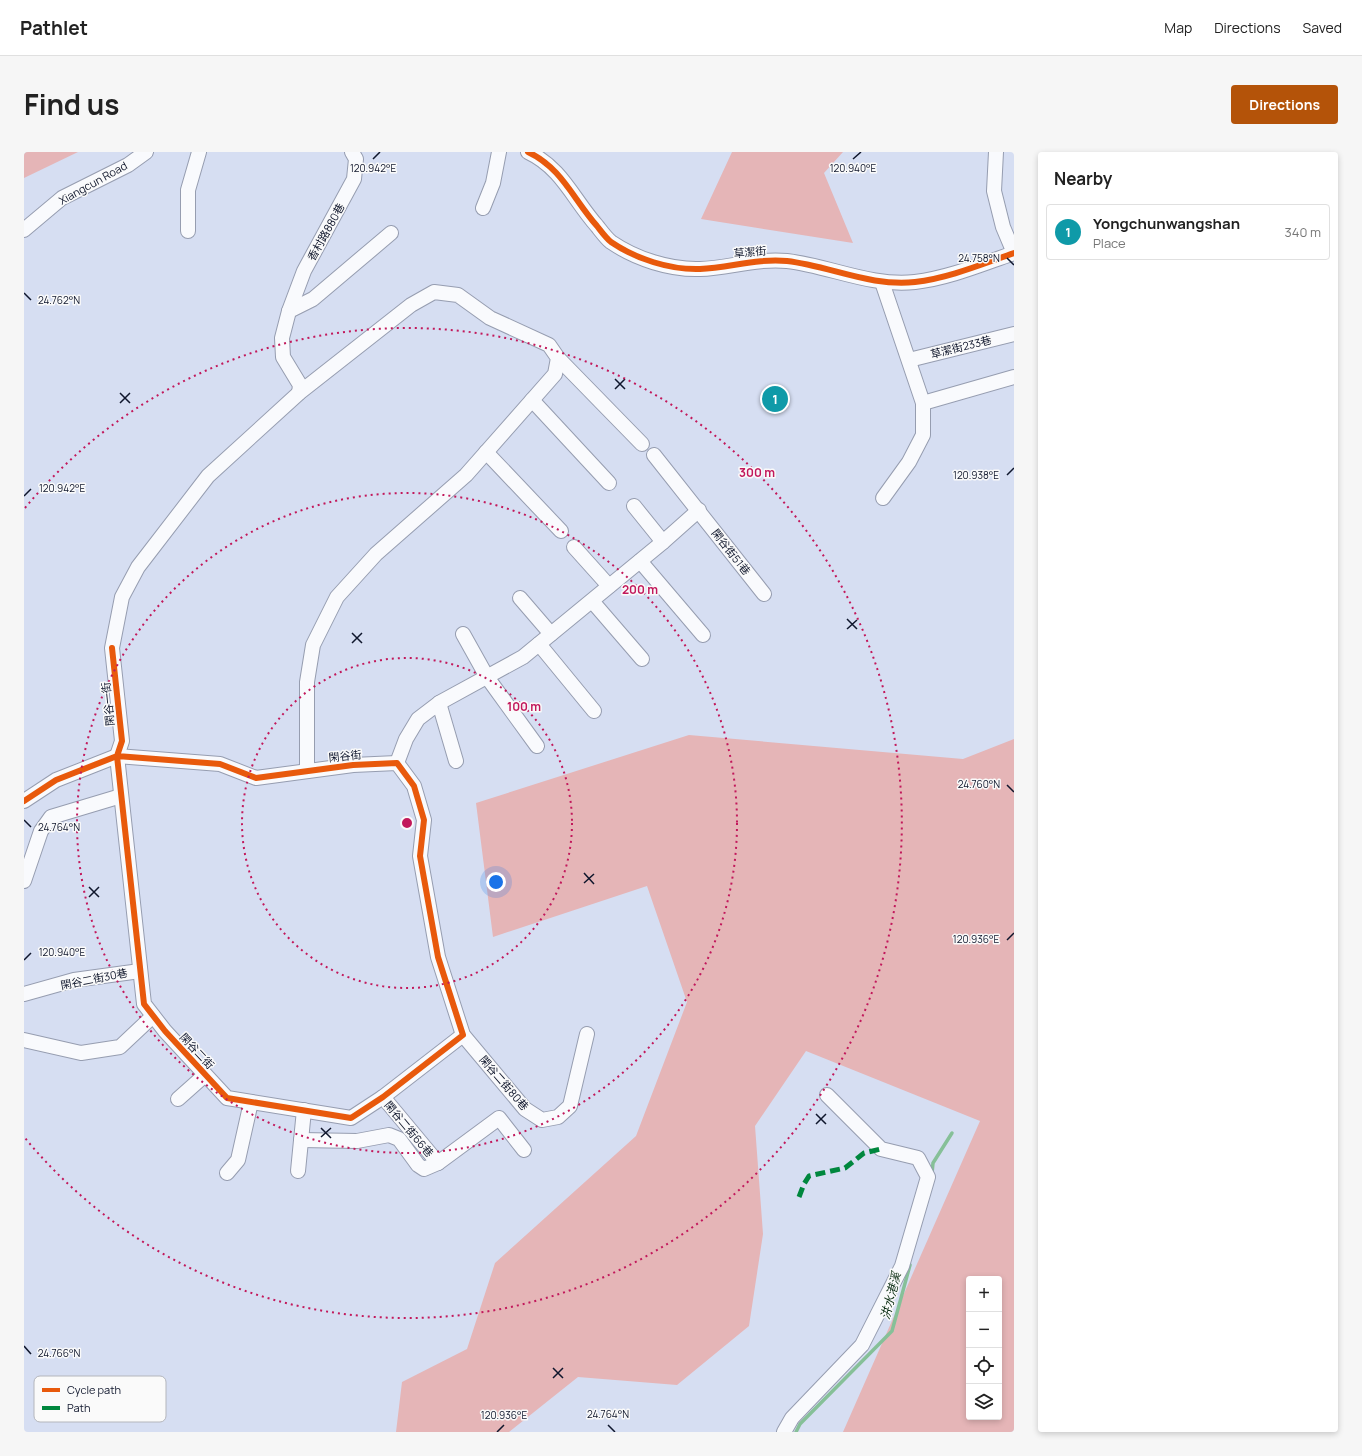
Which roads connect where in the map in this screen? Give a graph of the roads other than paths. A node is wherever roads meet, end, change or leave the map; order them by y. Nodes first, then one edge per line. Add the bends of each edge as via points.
1 (146, 152) edge
2 (199, 152) edge
3 (352, 152) edge
4 (499, 152) edge
5 (528, 152) edge
6 (996, 152) edge
7 (483, 208) dead end
8 (24, 230) edge
9 (188, 231) dead end
10 (391, 233) dead end
11 (1014, 253) edge
12 (882, 282) junction
13 (289, 311) junction
14 (1014, 334) edge
15 (558, 358) junction
16 (908, 360) junction
17 (1014, 377) edge
18 (299, 393) junction
19 (532, 400) junction
20 (923, 402) junction
21 (642, 444) dead end
22 (486, 452) junction
23 (654, 455) dead end
24 (609, 483) dead end
25 (883, 498) dead end
26 (634, 506) dead end
27 (699, 510) junction
28 (561, 531) dead end
29 (664, 542) junction
30 (574, 547) dead end
31 (640, 561) junction
32 (609, 586) junction
33 (764, 594) dead end
34 (520, 598) dead end
35 (592, 601) junction
36 (463, 634) dead end
37 (550, 634) junction
38 (704, 635) dead end
39 (539, 644) junction
40 (642, 660) dead end
41 (487, 677) junction
42 (439, 703) junction
43 (594, 711) dead end
44 (537, 746) dead end
45 (117, 756) junction
46 (456, 760) dead end
47 (397, 763) junction
48 (307, 771) junction
49 (121, 796) junction
50 (24, 801) edge
51 (24, 881) edge
52 (140, 971) junction
53 (24, 994) edge
54 (153, 1016) junction
55 (587, 1034) dead end
56 (463, 1035) junction
57 (24, 1040) edge
58 (205, 1075) junction
59 (827, 1095) dead end
60 (383, 1097) junction
61 (178, 1099) dead end
62 (251, 1102) junction
63 (304, 1110) junction
64 (301, 1140) junction
65 (524, 1150) dead end
66 (438, 1163) junction
67 (298, 1172) dead end
68 (227, 1173) dead end
69 (784, 1432) edge

1 - 8 street, Xiangcun Road via 62,198
2 - 9 street via 188,190
3 - 13 street, 香村路880巷 via 356,159 354,179 304,271
4 - 7 street via 493,183
5 - 12 street, 草潔街 via 556,170 588,216 610,241 632,254 661,264 700,269 758,260 787,261
6 - 11 street, 草潔街 via 994,191
10 - 13 street via 313,299
11 - 12 street, 草潔街 via 942,277 914,282
12 - 16 street
13 - 18 street, 香村路880巷 via 282,338 283,357 300,385
14 - 16 street, 草潔街233巷
15 - 18 street, 閑谷一街 via 549,345 490,318 458,295 434,292 411,305
15 - 19 street via 555,374
15 - 21 street, 閑谷一街
16 - 20 street
17 - 20 street
18 - 45 street, 閑谷一街 via 208,476 138,567 122,597 112,648 122,741
19 - 22 street
19 - 24 street
20 - 25 street via 923,435 909,462
22 - 28 street
22 - 48 street via 466,475 376,554 337,597 313,645 307,682
23 - 27 street, 閑谷街51巷
26 - 29 street
27 - 29 street
27 - 33 street, 閑谷街51巷
29 - 31 street
30 - 32 street
31 - 32 street
31 - 38 street
32 - 35 street
34 - 37 street
35 - 37 street
35 - 40 street
36 - 41 street
37 - 39 street
39 - 41 street via 523,657
39 - 43 street
41 - 42 street
41 - 44 street
42 - 46 street
42 - 47 street via 418,719 406,739
45 - 48 street, 閑谷街 via 220,764 256,778
45 - 49 street, 閑谷二街
45 - 50 street, 閑谷街 via 56,780
47 - 48 street, 閑谷街 via 352,764
47 - 56 street via 414,786 424,820 420,856 438,957
49 - 51 street via 51,817 40,831
49 - 52 street, 閑谷二街
52 - 53 street, 閑谷二街30巷 via 74,980
52 - 54 street, 閑谷二街 via 144,1004
54 - 57 street via 120,1047 81,1053
54 - 58 street, 閑谷二街
55 - 56 street, 閑谷二街80巷 via 570,1106 558,1117 542,1120 525,1109
56 - 60 street, 閑谷二街
58 - 61 street, 閑谷二街
58 - 62 street, 閑谷二街 via 227,1098
59 - 69 street via 881,1149 918,1158 928,1178 902,1266 862,1346 792,1418
60 - 63 street, 閑谷二街 via 351,1118
60 - 66 street, 閑谷二街66巷
62 - 63 street, 閑谷二街
62 - 68 street via 238,1160
63 - 64 street
64 - 66 street via 357,1141 389,1135 400,1139 418,1165 424,1169
64 - 67 street
65 - 66 street, 閑谷二街66巷 via 499,1118

